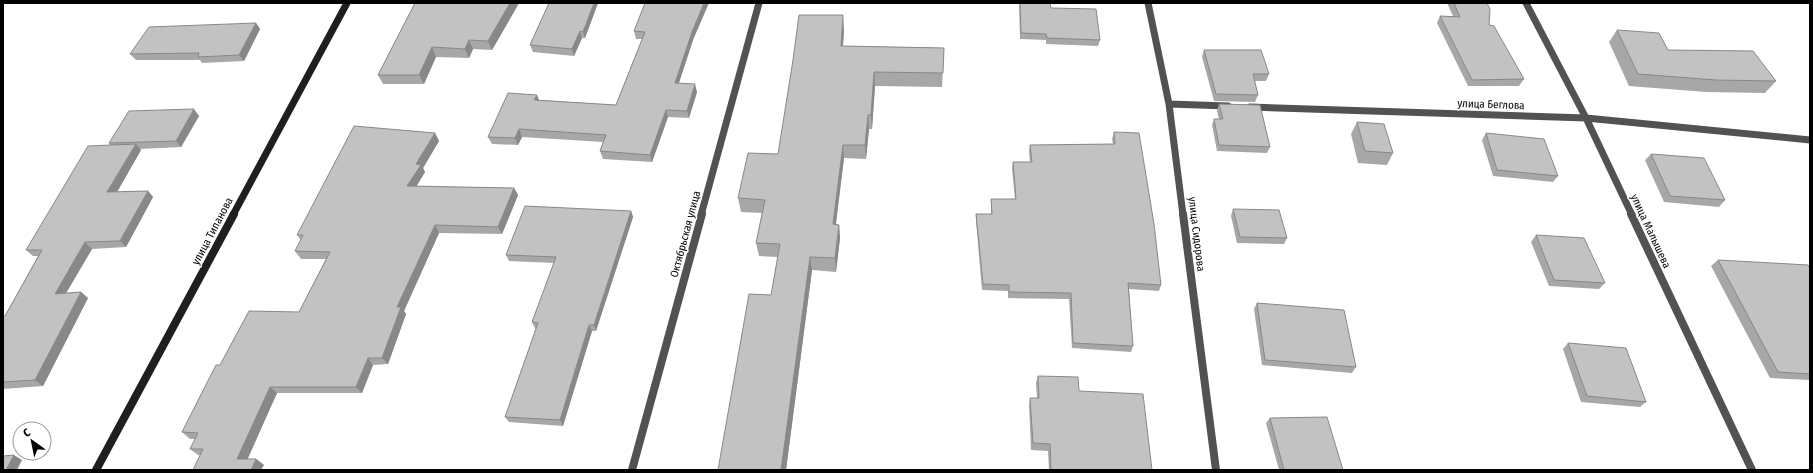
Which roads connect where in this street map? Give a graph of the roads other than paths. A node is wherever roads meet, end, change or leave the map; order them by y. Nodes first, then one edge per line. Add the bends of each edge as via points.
1 (347, 3) edge
2 (759, 3) edge
3 (1148, 3) edge
4 (1526, 3) edge
5 (1169, 104) junction
6 (1586, 118) junction
7 (1810, 140) edge
8 (96, 470) edge
9 (632, 470) edge
10 (1216, 470) edge
11 (1752, 470) edge

1 - 8 street, улица Типанова
2 - 9 street, Октябрьская улица
3 - 5 street, улица Сидорова
4 - 6 street, улица Малышева
5 - 6 street, улица Беглова
5 - 10 street, улица Сидорова
6 - 7 street, улица Беглова
6 - 11 street, улица Малышева

